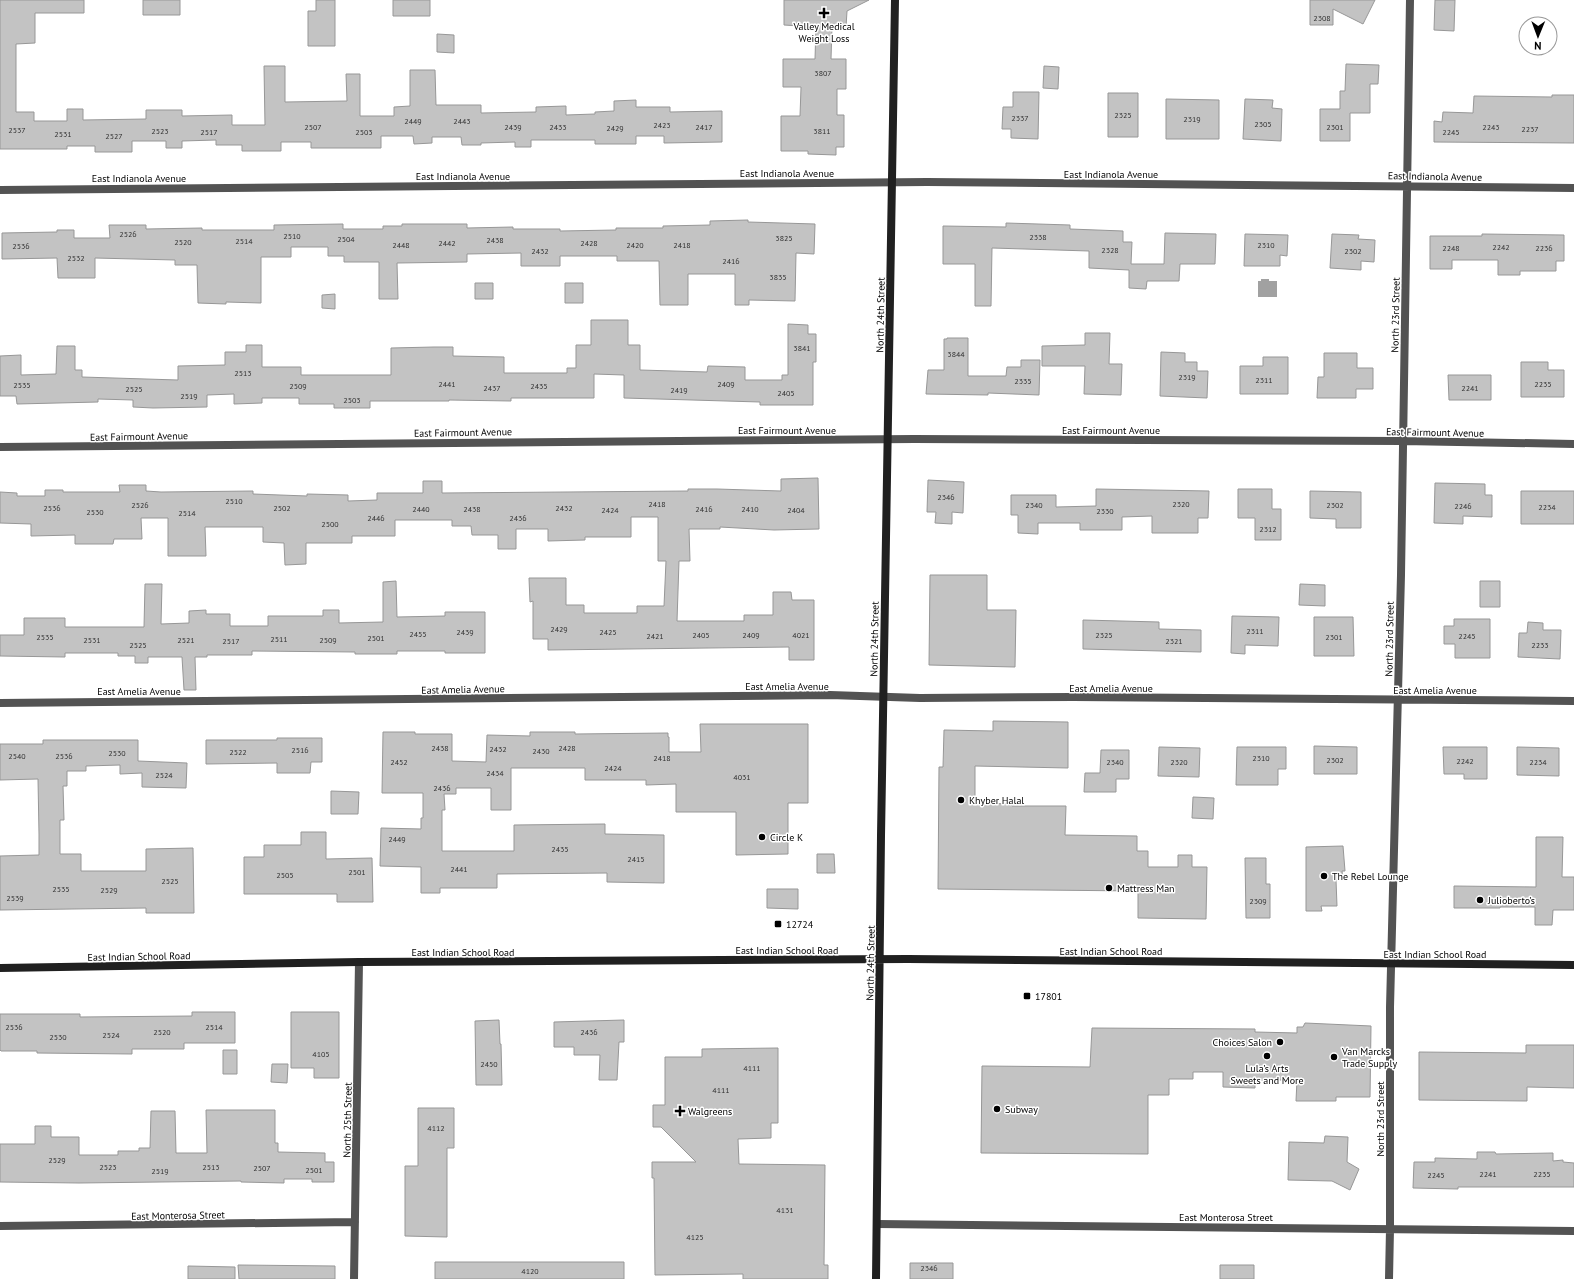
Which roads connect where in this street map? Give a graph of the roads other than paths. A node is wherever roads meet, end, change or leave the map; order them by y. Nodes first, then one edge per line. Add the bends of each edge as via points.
1 (895, 0) edge
2 (1410, 0) edge
3 (892, 183) junction
4 (1407, 186) junction
5 (1574, 188) edge
6 (0, 190) edge
7 (888, 439) junction
8 (1403, 441) junction
9 (1574, 444) edge
10 (0, 446) edge
11 (884, 697) junction
12 (1398, 700) junction
13 (1574, 701) edge
14 (0, 703) edge
15 (880, 960) junction
16 (359, 962) junction
17 (1391, 964) junction
18 (1574, 965) edge
19 (0, 968) edge
20 (355, 1222) junction
21 (877, 1224) junction
22 (0, 1226) edge
23 (1390, 1229) junction
24 (1574, 1231) edge
25 (354, 1279) edge
26 (876, 1279) edge
27 (1389, 1279) edge

1 - 3 main road, North 24th Street
2 - 4 street, North 23rd Street
3 - 4 street, East Indianola Avenue
3 - 6 street, East Indianola Avenue
3 - 7 main road, North 24th Street
4 - 5 street, East Indianola Avenue
4 - 8 street, North 23rd Street
7 - 8 street, East Fairmount Avenue
7 - 10 street, East Fairmount Avenue
7 - 11 main road, North 24th Street
8 - 9 street, East Fairmount Avenue
8 - 12 street, North 23rd Street
11 - 12 street, East Amelia Avenue
11 - 14 street, East Amelia Avenue
11 - 15 main road, North 24th Street
12 - 13 street, East Amelia Avenue
12 - 17 street, North 23rd Street
15 - 16 main road, East Indian School Road
15 - 17 main road, East Indian School Road
15 - 21 main road, North 24th Street
16 - 19 main road, East Indian School Road
16 - 20 street, North 25th Street
17 - 18 main road, East Indian School Road
17 - 23 street, North 23rd Street
20 - 22 street, East Monterosa Street
20 - 25 street, North 25th Street
21 - 23 street, East Monterosa Street
21 - 26 main road, North 24th Street
23 - 24 street, East Monterosa Street
23 - 27 street, North 23rd Street

